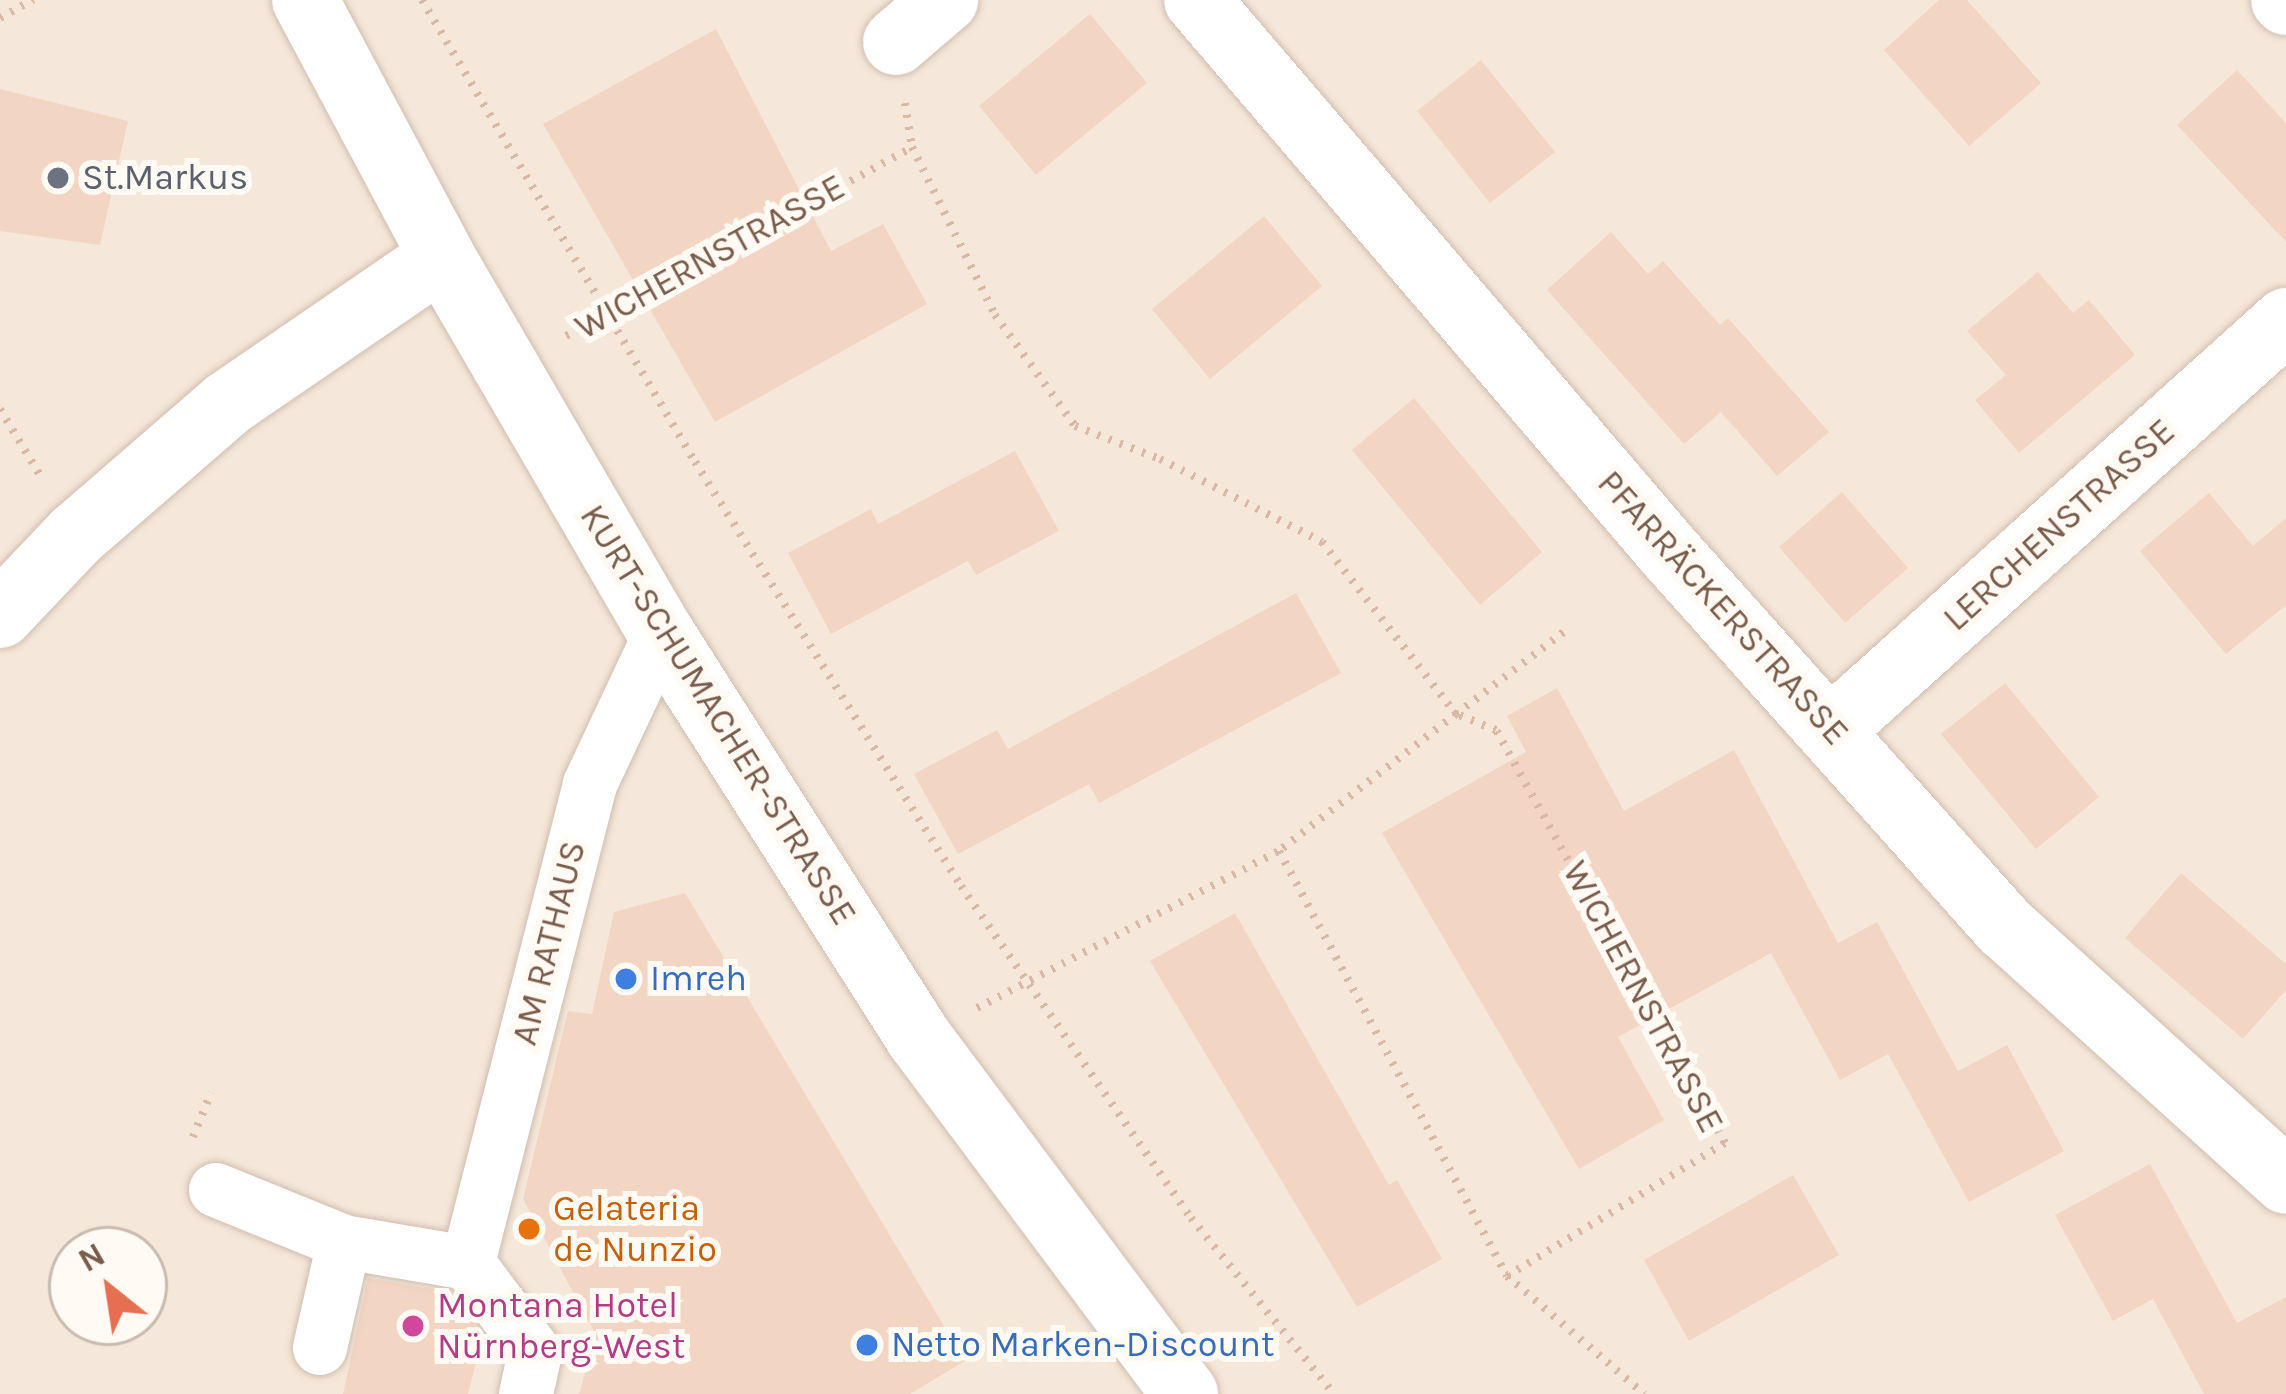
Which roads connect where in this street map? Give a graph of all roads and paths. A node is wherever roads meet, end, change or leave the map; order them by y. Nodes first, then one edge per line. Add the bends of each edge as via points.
1 (33, 0) edge
2 (305, 0) edge
3 (422, 0) edge
4 (945, 0) edge
5 (1197, 0) edge
6 (0, 18) edge
7 (896, 42) joint
8 (912, 146) junction
9 (442, 256) junction
10 (606, 314) junction
11 (2286, 321) edge
12 (508, 367) junction
13 (0, 409) edge
14 (76, 535) junction
15 (0, 615) edge
16 (1569, 628) dead end
17 (661, 633) junction
18 (1456, 714) junction
19 (1832, 730) junction
20 (1279, 851) junction
21 (1030, 981) junction
22 (920, 1038) junction
23 (212, 1092) dead end
24 (2281, 1164) edge
25 (203, 1167) joint
26 (344, 1242) junction
27 (468, 1263) junction
28 (1507, 1276) junction
29 (320, 1348) dead end
30 (526, 1394) edge
31 (1185, 1394) edge
32 (1334, 1394) edge
33 (1644, 1394) edge

1 - 6 path
2 - 9 street, KURT-SCHUMACHER-STRASSE
3 - 10 path
4 - 7 street
5 - 19 street, PFARRÄCKERSTRASSE
7 - 8 path, WICHERNSTRASSE
8 - 10 path, WICHERNSTRASSE
8 - 18 path, WICHERNSTRASSE via 995,315 1075,426 1160,459 1322,542
9 - 12 street, KURT-SCHUMACHER-STRASSE
9 - 14 street via 227,404
10 - 12 path, WICHERNSTRASSE
10 - 21 path via 870,744
11 - 19 street, LERCHENSTRASSE
12 - 17 street, KURT-SCHUMACHER-STRASSE
13 - 14 path
14 - 15 street
16 - 18 path
17 - 22 street, KURT-SCHUMACHER-STRASSE
17 - 27 street, AM RATHAUS via 590,784
18 - 20 path
18 - 28 path, WICHERNSTRASSE via 1496,730 1725,1143
19 - 24 street, PFARRÄCKERSTRASSE via 2004,926
20 - 21 path
20 - 28 path
21 - 22 path
21 - 32 path via 1191,1218
22 - 31 street, KURT-SCHUMACHER-STRASSE
23 - 25 path
25 - 26 street
26 - 27 street
26 - 29 street
27 - 30 street via 535,1353
28 - 33 path

